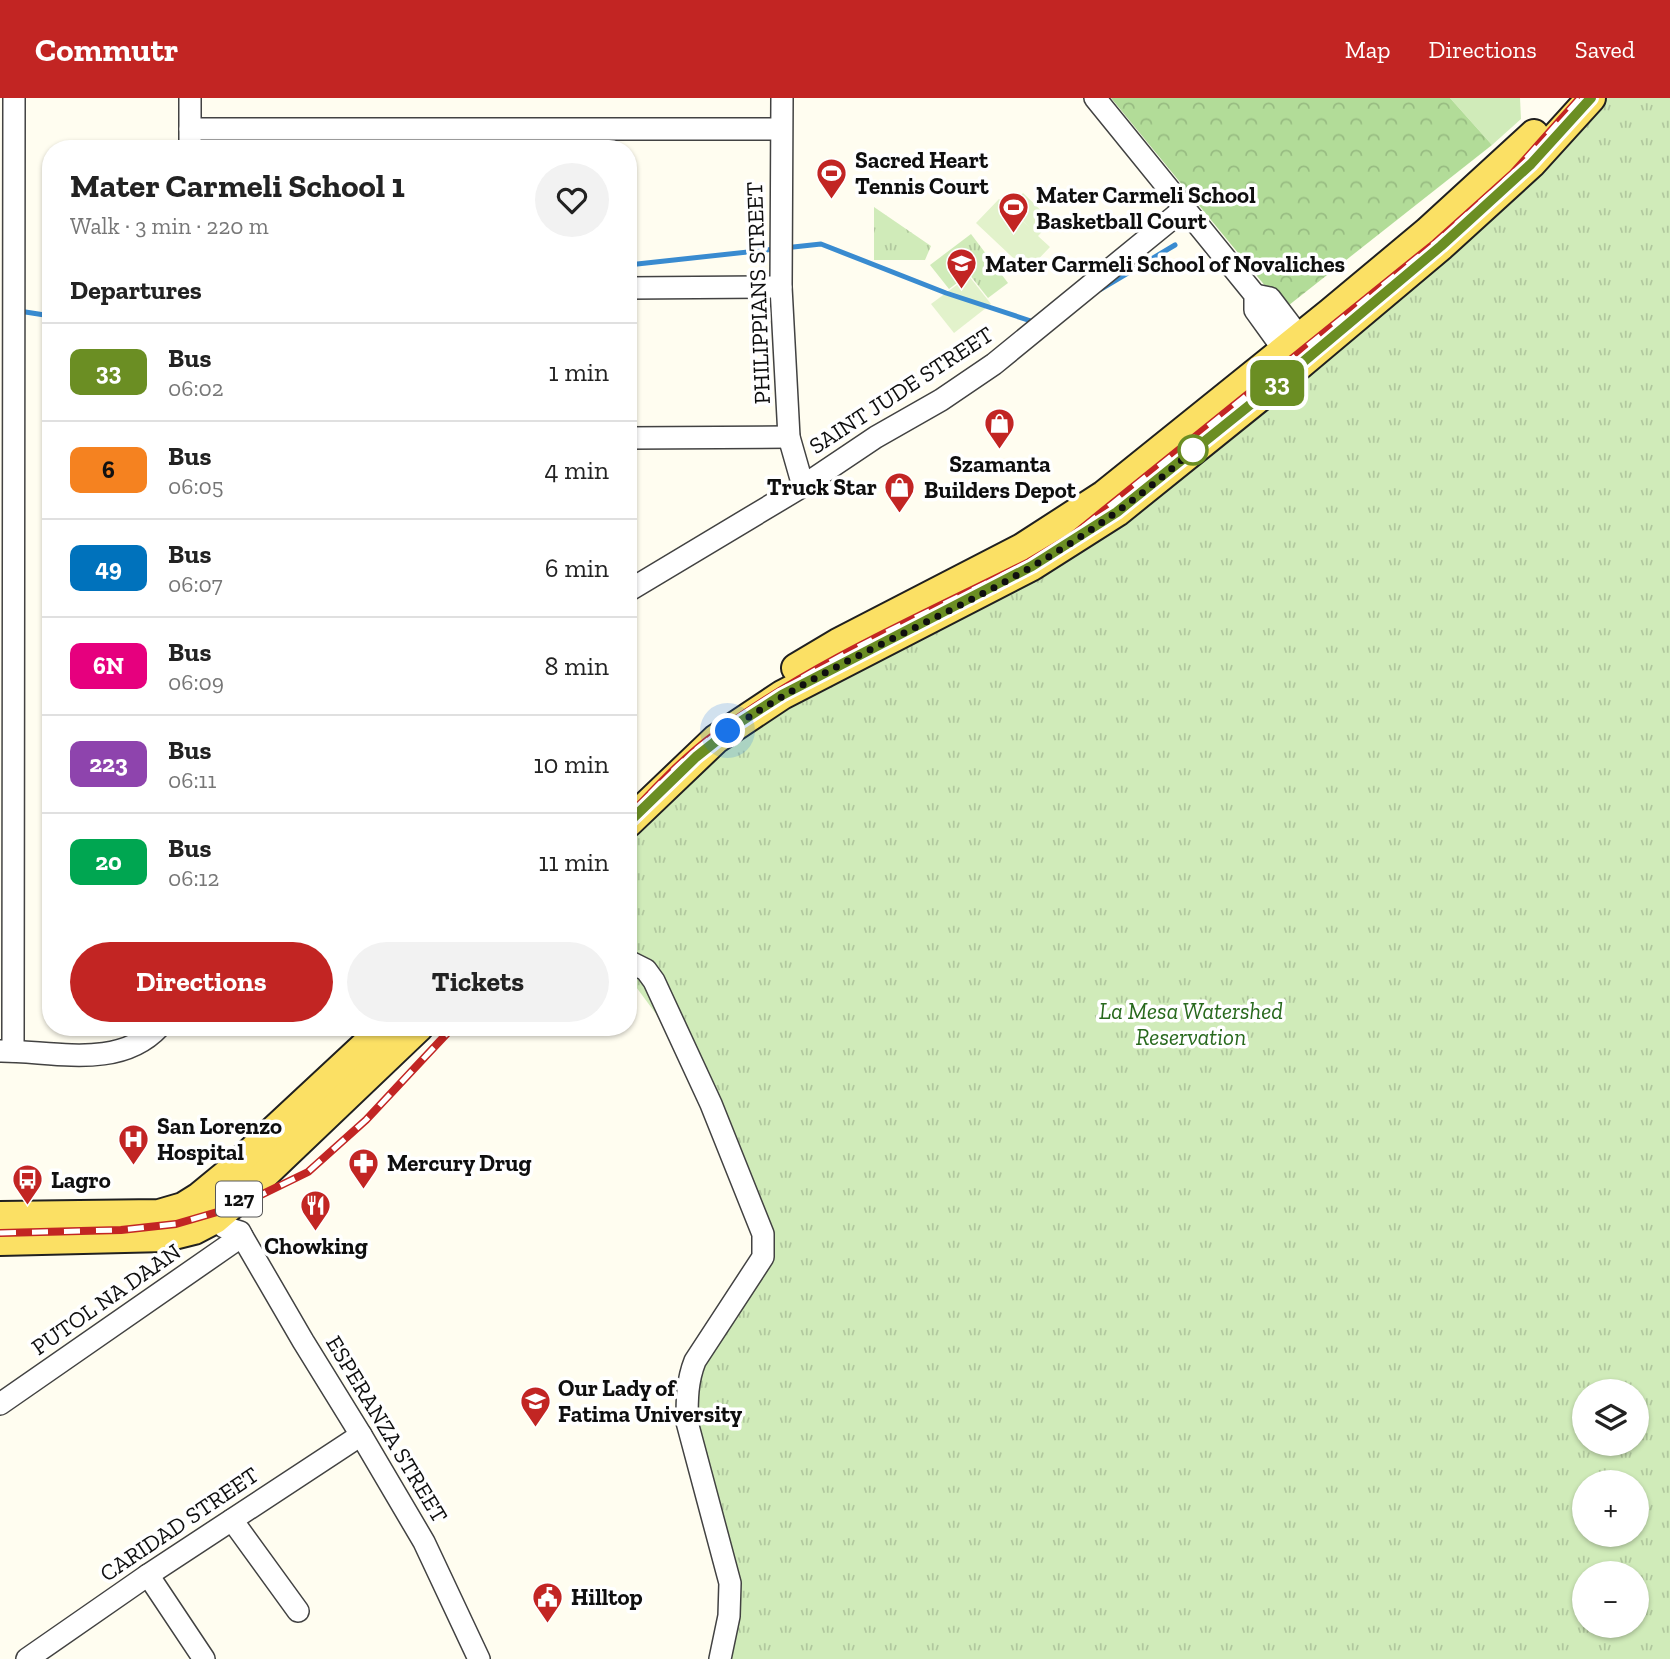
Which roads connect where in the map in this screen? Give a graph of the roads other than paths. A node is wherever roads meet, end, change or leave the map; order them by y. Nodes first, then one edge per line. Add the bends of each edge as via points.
1 (14, 98) edge
2 (190, 98) edge
3 (782, 98) edge
4 (1095, 98) edge
5 (1566, 98) edge
6 (1591, 98) edge
7 (781, 128) junction
8 (190, 139) edge
9 (1185, 208) junction
10 (7, 220) edge
11 (781, 287) junction
12 (637, 288) edge
13 (1299, 352) junction
14 (789, 437) junction
15 (637, 438) edge
16 (803, 486) junction
17 (637, 586) edge
18 (637, 791) edge
19 (637, 814) edge
20 (8, 852) edge
21 (637, 966) edge
22 (151, 1036) edge
23 (376, 1036) edge
24 (410, 1036) edge
25 (7, 1051) edge
26 (243, 1195) junction
27 (207, 1208) junction
28 (0, 1216) edge
29 (241, 1234) junction
30 (0, 1241) edge
31 (0, 1404) edge
32 (361, 1435) junction
33 (232, 1520) junction
34 (148, 1575) junction
35 (298, 1611) dead end
36 (27, 1659) edge
37 (204, 1659) edge
38 (479, 1659) edge
39 (720, 1659) edge

1 - 10 street
2 - 8 street
3 - 7 street, PHILIPPIANS STREET
4 - 9 street
5 - 13 main road via 1519,149
6 - 13 main road via 1519,176 1441,246
7 - 8 street
7 - 11 street, PHILIPPIANS STREET
9 - 13 street via 1255,295 1270,298
9 - 16 street, SAINT JUDE STREET via 994,363
10 - 20 street
11 - 12 street
11 - 14 street, PHILIPPIANS STREET
13 - 18 main road via 1104,495 1022,548 838,643 759,690 705,727
13 - 19 main road via 1117,512 1032,566 782,695 696,757
14 - 15 street
14 - 16 street, PHILIPPIANS STREET
16 - 17 street, SAINT JUDE STREET
20 - 25 street
21 - 39 street via 654,981 711,1104 763,1234 762,1257 689,1375 687,1422 730,1583
22 - 25 street via 107,1055
23 - 27 main road, 127 via 228,1174
24 - 26 main road, 127
26 - 27 main road, 127
26 - 29 street
27 - 28 main road, 127 via 183,1207 159,1214
27 - 29 street via 224,1227
27 - 30 main road, 127 via 194,1230 166,1237
29 - 31 street, PUTOL NA DAAN
29 - 32 street, ESPERANZA STREET
32 - 33 street, CARIDAD STREET
32 - 38 street, ESPERANZA STREET via 424,1542
33 - 34 street, CARIDAD STREET
33 - 35 street
34 - 36 street, CARIDAD STREET
34 - 37 street

